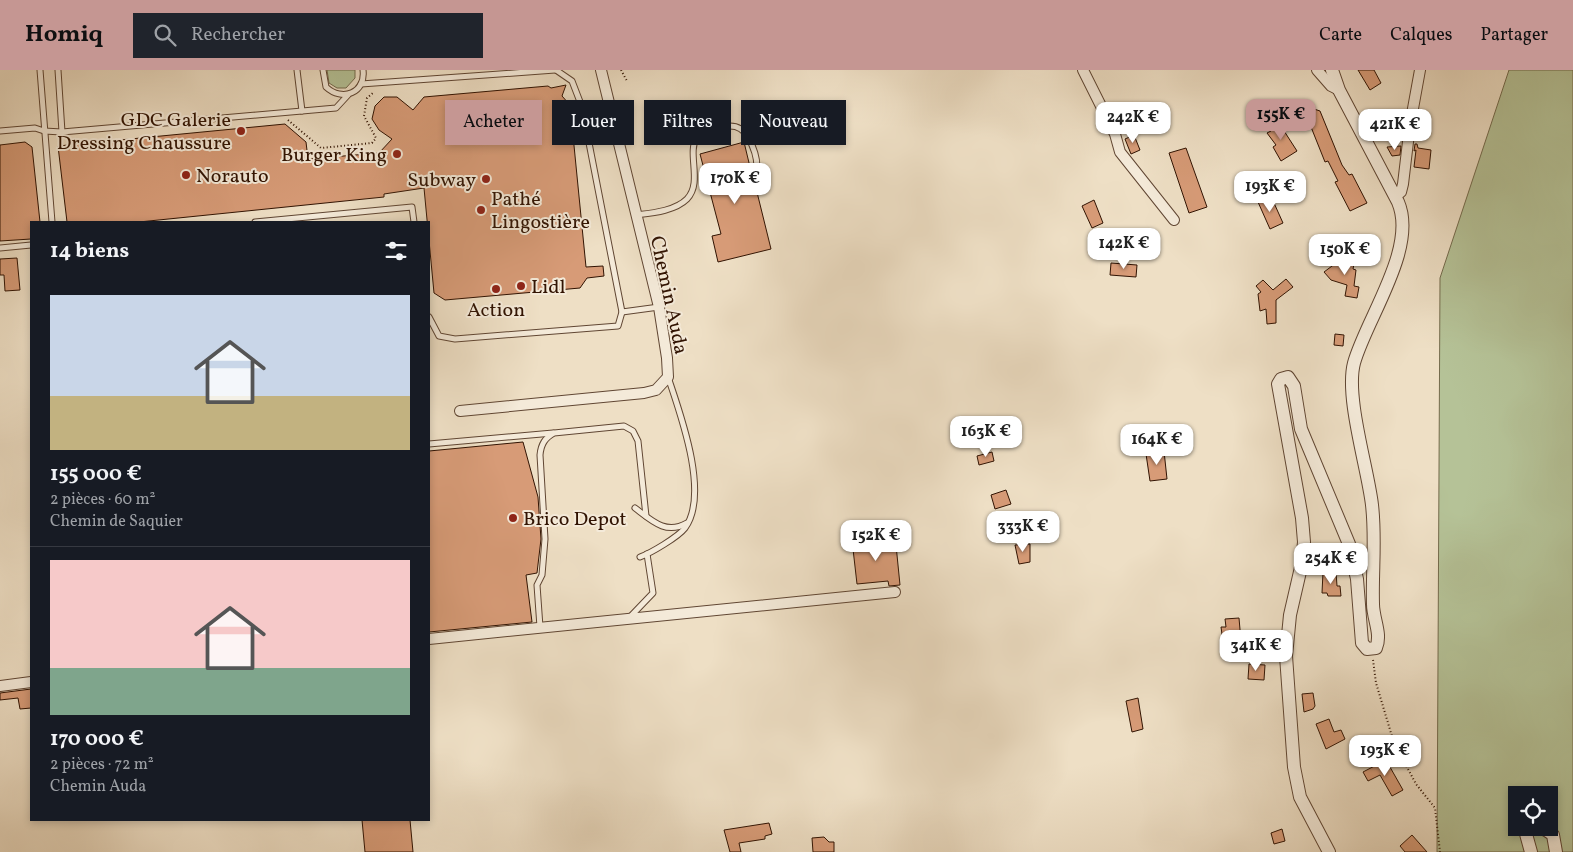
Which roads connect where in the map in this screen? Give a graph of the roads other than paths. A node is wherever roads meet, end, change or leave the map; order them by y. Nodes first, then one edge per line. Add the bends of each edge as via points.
1 (40, 70) edge
2 (58, 70) edge
3 (297, 70) edge
4 (323, 70) edge
5 (363, 70) edge
6 (555, 70) edge
7 (601, 70) edge
8 (1083, 70) edge
9 (1317, 70) edge
10 (1332, 70) edge
11 (1420, 70) edge
12 (361, 84) junction
13 (1339, 90) junction
14 (348, 95) junction
15 (302, 111) junction
16 (0, 131) edge
17 (44, 132) junction
18 (62, 132) junction
19 (731, 178) dead end
20 (1395, 197) junction
21 (636, 215) junction
22 (1174, 220) dead end
23 (52, 221) edge
24 (265, 221) edge
25 (414, 221) edge
26 (30, 245) edge
27 (0, 248) edge
28 (659, 307) junction
29 (622, 312) junction
30 (430, 319) edge
31 (668, 377) junction
32 (460, 412) dead end
33 (554, 433) junction
34 (430, 444) edge
35 (635, 508) dead end
36 (646, 516) junction
37 (688, 523) junction
38 (648, 554) junction
39 (640, 557) dead end
40 (895, 592) dead end
41 (629, 618) junction
42 (540, 627) junction
43 (430, 639) edge
44 (30, 682) edge
45 (0, 686) edge
46 (1329, 852) edge
47 (1531, 852) edge
48 (1556, 852) edge

1 - 17 lane
2 - 18 lane
3 - 15 lane
4 - 14 lane via 326,87 336,94
5 - 12 lane
6 - 12 lane
6 - 29 lane via 572,81 582,107
7 - 21 street, Chemin Auda
8 - 22 street via 1115,134 1120,152
9 - 13 street
10 - 13 street
11 - 20 street via 1403,184
12 - 14 lane
13 - 20 street
14 - 15 lane via 336,108
15 - 18 lane
16 - 17 lane via 35,128
17 - 18 lane
17 - 23 lane
19 - 21 lane via 750,174 757,167 744,130 722,127 704,131 698,135 692,148 694,187 689,197 672,208
20 - 46 street via 1402,221 1394,267 1352,372 1373,518 1373,606 1379,639 1372,650 1365,647 1360,636 1357,579 1348,544 1301,429 1292,380 1283,378 1279,381 1278,393 1304,542 1286,656 1293,759 1300,797
21 - 28 street, Chemin Auda
24 - 25 lane via 412,206
26 - 27 lane
28 - 29 lane
28 - 31 street, Chemin Auda
29 - 30 lane via 618,326 455,339 439,336
31 - 32 street, Chemin Auda via 656,390 644,393
31 - 37 lane via 694,473
33 - 34 lane
33 - 36 lane via 624,426 633,431 638,441
33 - 42 lane via 543,442 540,455 545,520 542,575 537,585
35 - 36 lane
36 - 37 lane via 670,529
37 - 38 lane via 684,530
38 - 39 lane
38 - 41 lane via 653,592
40 - 41 street
41 - 42 street
42 - 43 street
44 - 45 street
47 - 48 street via 1526,834 1529,830 1543,828 1553,835

